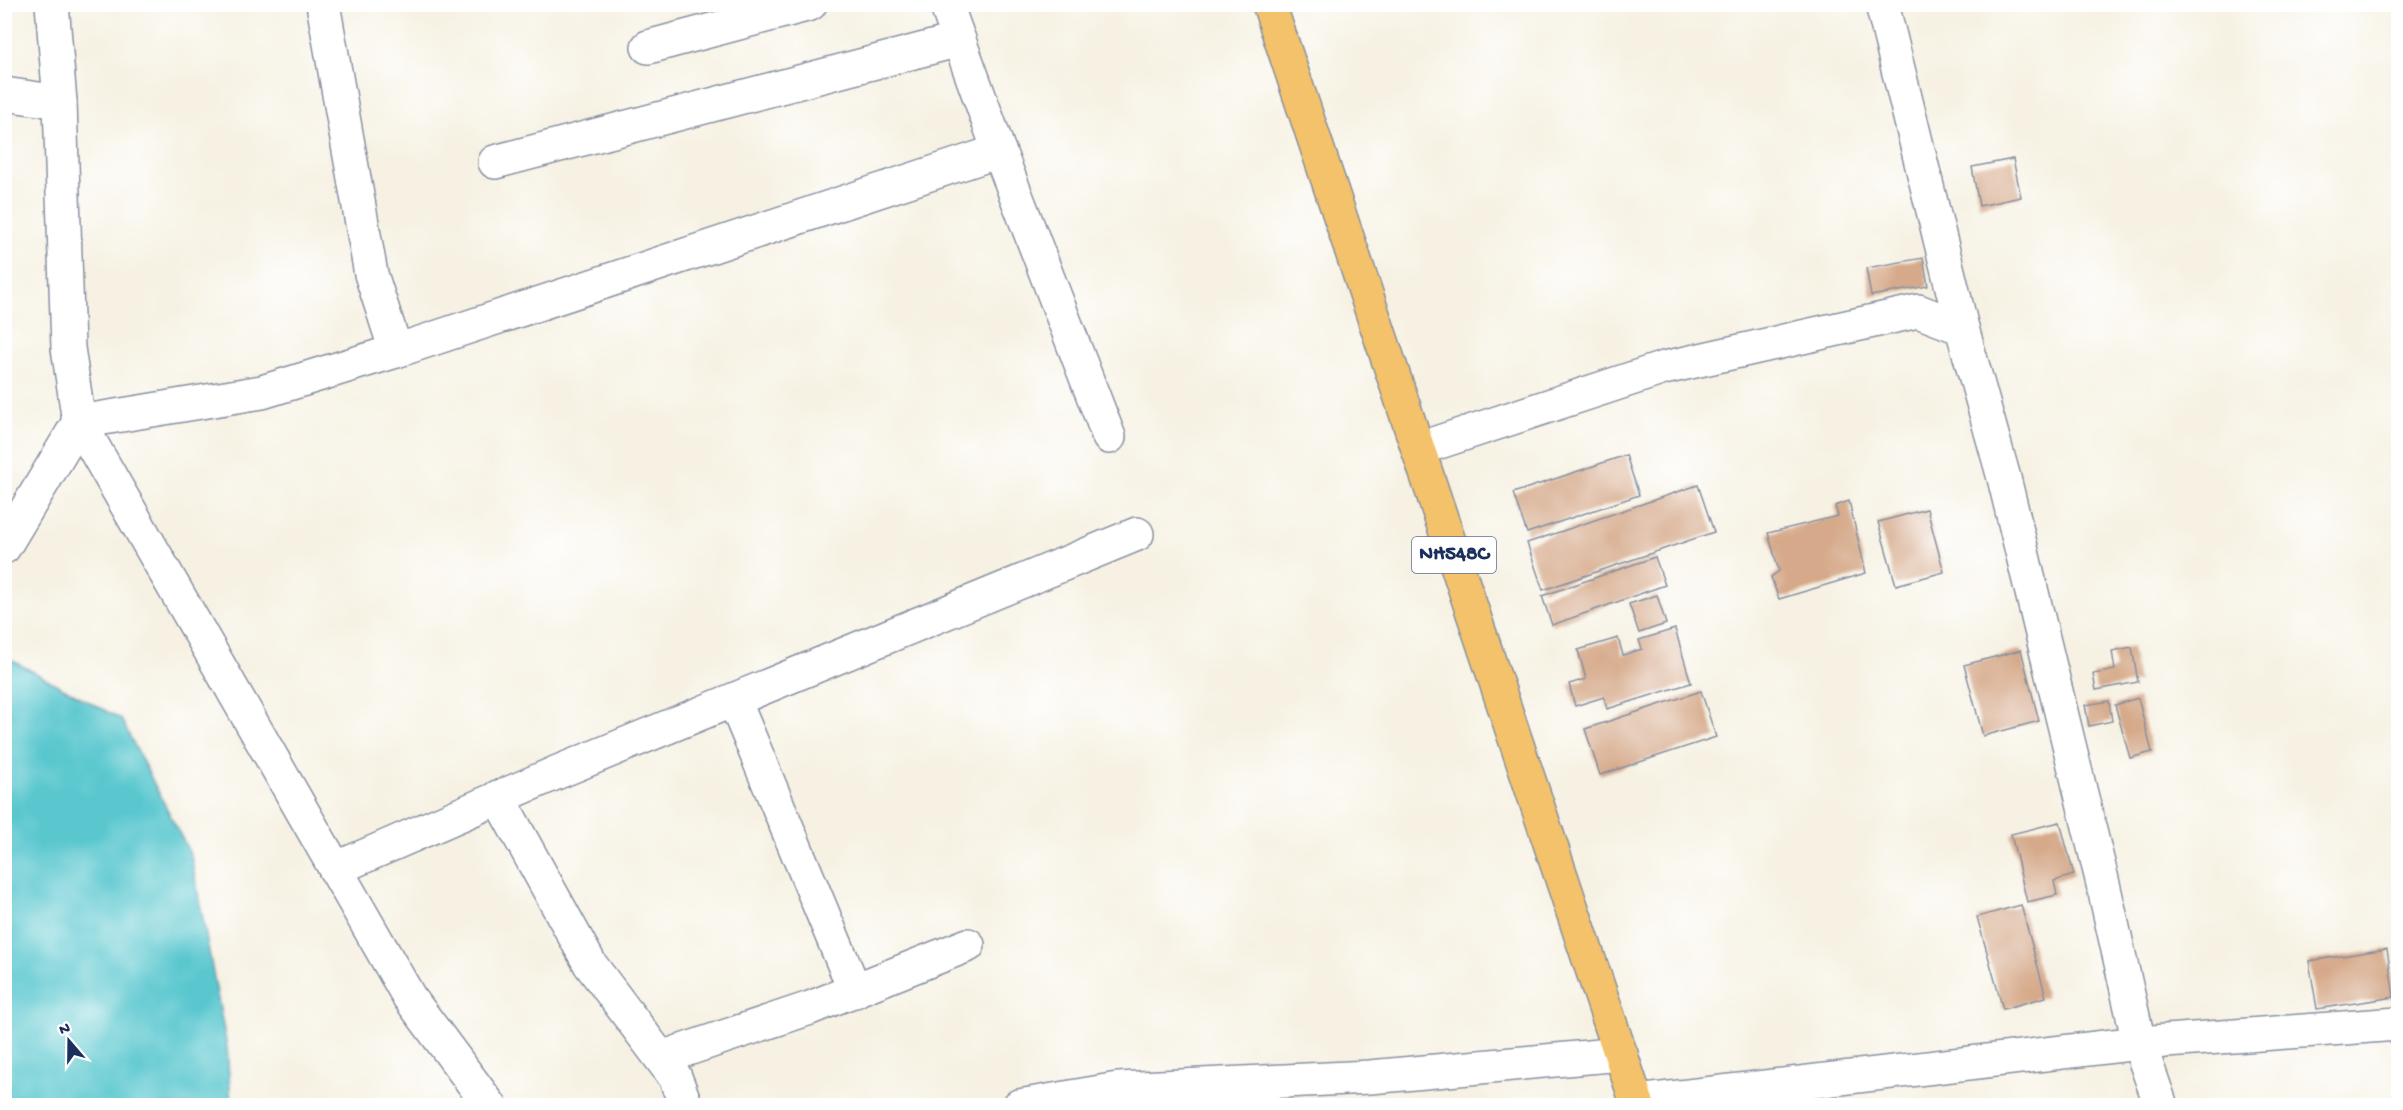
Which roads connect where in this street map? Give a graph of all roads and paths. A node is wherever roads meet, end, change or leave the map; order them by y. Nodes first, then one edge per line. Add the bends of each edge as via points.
1 (52, 4) edge
2 (323, 4) edge
3 (810, 4) edge
4 (946, 4) edge
5 (1269, 4) edge
6 (1882, 4) edge
7 (959, 40) junction
8 (648, 47) dead end
9 (4, 93) edge
10 (60, 102) junction
11 (999, 151) junction
12 (495, 162) dead end
13 (1962, 328) junction
14 (396, 351) junction
15 (79, 422) junction
16 (1109, 437) dead end
17 (1418, 449) junction
18 (1137, 534) dead end
19 (4, 547) edge
20 (734, 700) junction
21 (498, 797) junction
22 (335, 869) junction
23 (968, 945) dead end
24 (855, 991) junction
25 (2398, 1024) edge
26 (2139, 1043) junction
27 (1621, 1054) junction
28 (661, 1058) junction
29 (1637, 1104) edge
30 (490, 1106) edge
31 (686, 1106) edge
32 (1019, 1106) edge
33 (2161, 1106) edge

1 - 10 street
2 - 14 street via 371,274
3 - 8 street
4 - 7 street
5 - 17 highway, NH548C
6 - 13 street
7 - 11 street
7 - 12 street
9 - 10 street
10 - 15 street via 68,348
11 - 14 street
11 - 16 street
13 - 17 street via 1918,310 1664,368
13 - 26 street via 2007,489
14 - 15 street via 262,392
15 - 19 street
15 - 22 street
17 - 27 highway, NH548C
18 - 20 street
20 - 21 street
20 - 24 street
21 - 22 street
21 - 28 street via 590,963
22 - 30 street via 409,997
23 - 24 street
24 - 28 street
25 - 26 street
26 - 29 street
26 - 33 street
27 - 29 highway, NH548C
27 - 32 street via 1370,1077 1118,1089
28 - 31 street via 675,1077

